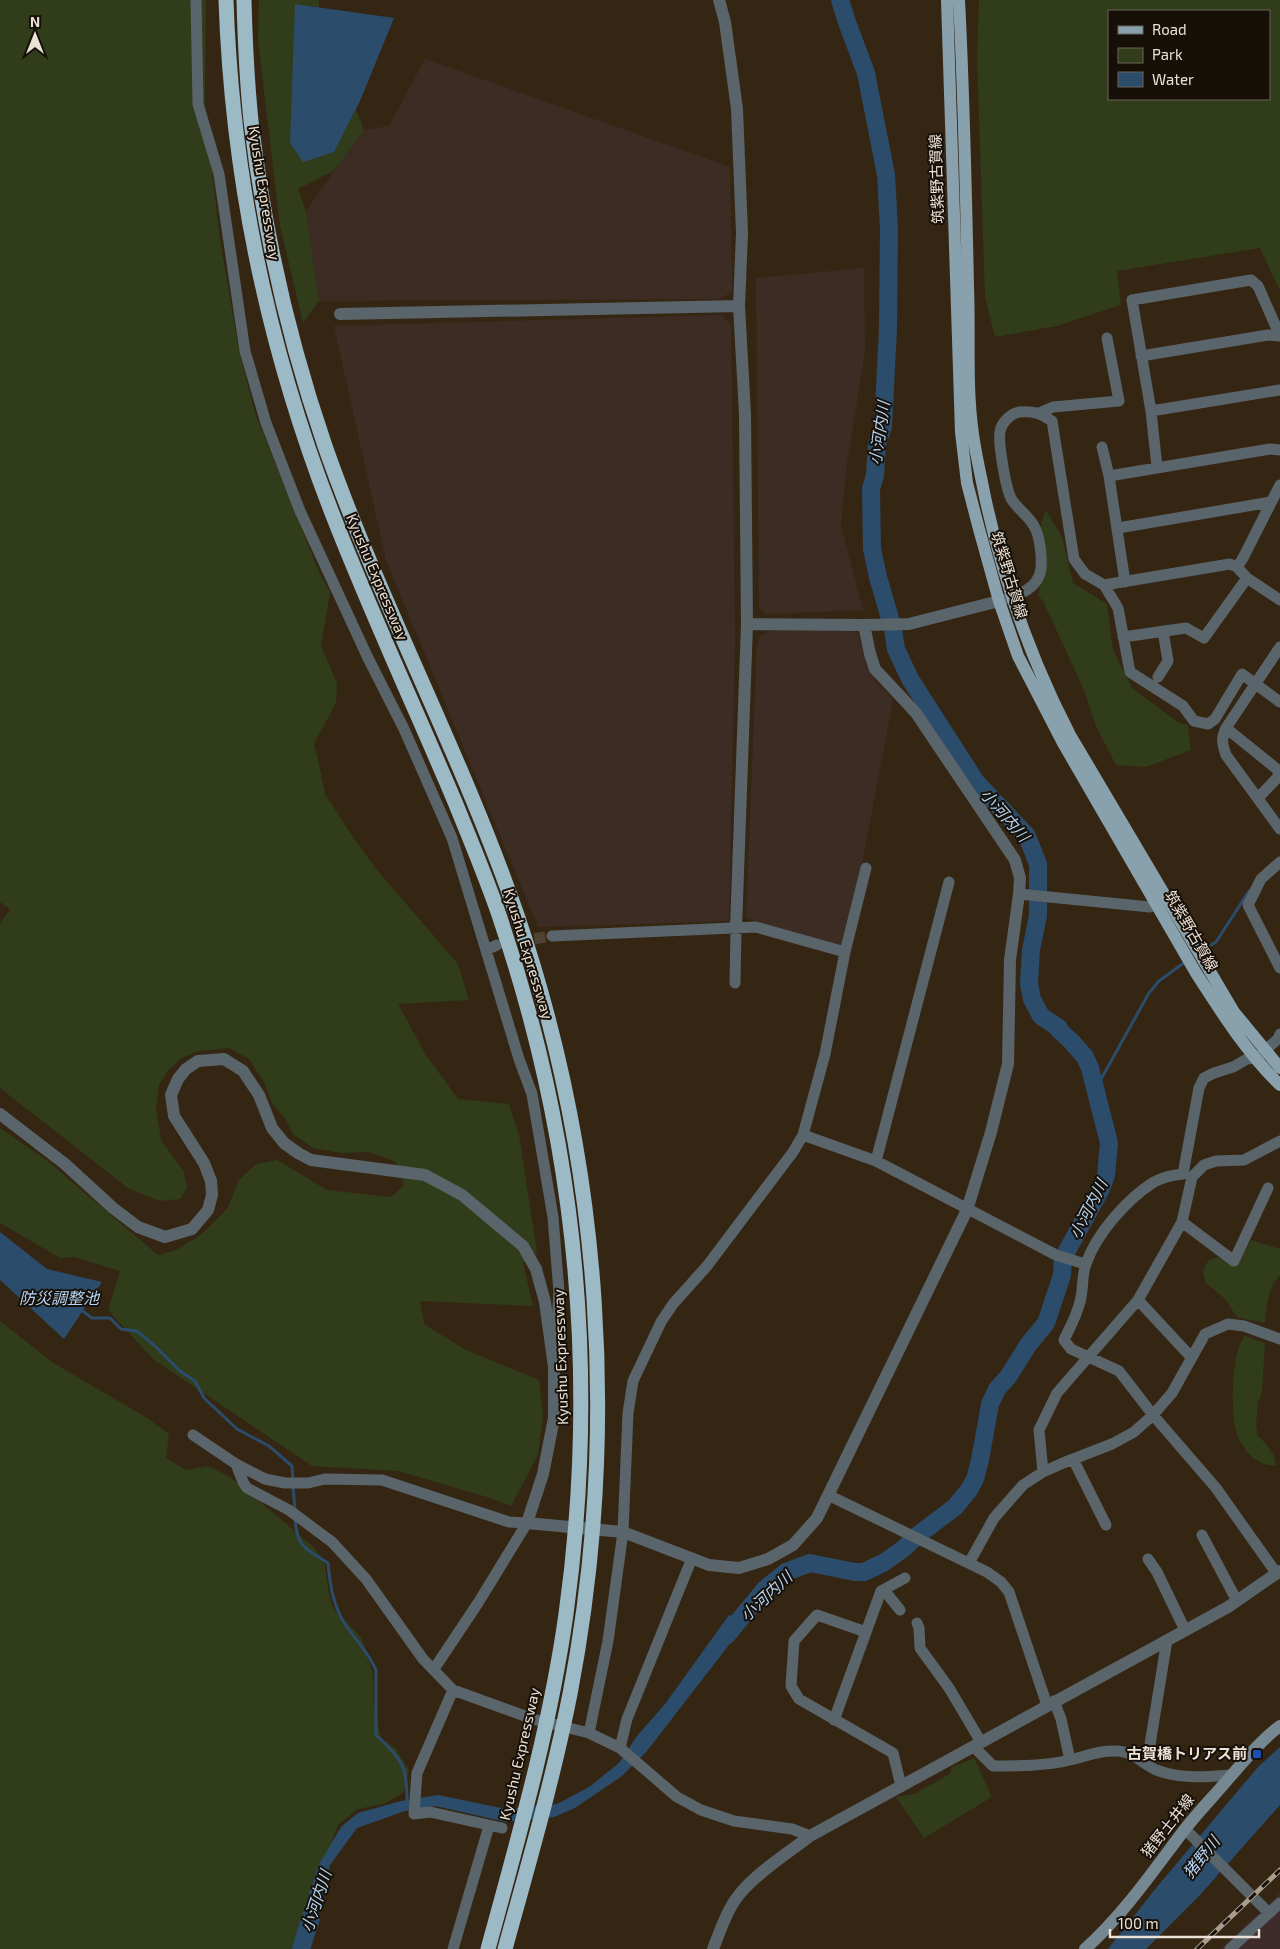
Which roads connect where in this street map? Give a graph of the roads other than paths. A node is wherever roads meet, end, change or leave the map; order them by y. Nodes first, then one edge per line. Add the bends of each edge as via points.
1 (196, 0) edge
2 (226, 0) edge
3 (244, 0) edge
4 (720, 0) edge
5 (947, 0) edge
6 (959, 0) edge
7 (739, 306) junction
8 (340, 314) dead end
9 (1280, 336) edge
10 (1107, 338) dead end
11 (1141, 356) junction
12 (1280, 390) edge
13 (1151, 411) junction
14 (1040, 413) junction
15 (1102, 447) dead end
16 (1280, 450) edge
17 (1157, 467) junction
18 (1108, 476) junction
19 (1280, 485) edge
20 (1271, 502) junction
21 (1118, 528) junction
22 (1237, 567) junction
23 (1247, 578) junction
24 (1126, 582) junction
25 (1104, 585) junction
26 (1012, 597) junction
27 (1280, 600) edge
28 (999, 601) junction
29 (747, 624) junction
30 (869, 625) junction
31 (1163, 631) junction
32 (1123, 637) junction
33 (1280, 647) edge
34 (1158, 677) dead end
35 (1256, 683) junction
36 (1280, 702) edge
37 (1226, 728) junction
38 (1258, 798) junction
39 (1280, 829) edge
40 (1280, 862) edge
41 (866, 868) dead end
42 (949, 882) dead end
43 (1023, 894) junction
44 (1157, 904) junction
45 (736, 928) junction
46 (552, 936) tunnel mouth
47 (497, 945) tunnel mouth
48 (486, 950) junction
49 (845, 952) junction
50 (1279, 964) edge
51 (735, 983) dead end
52 (1280, 1034) edge
53 (1260, 1055) junction
54 (1280, 1068) edge
55 (1280, 1085) edge
56 (0, 1114) edge
57 (803, 1135) junction
58 (1280, 1140) edge
59 (876, 1161) junction
60 (1187, 1175) junction
61 (1268, 1188) dead end
62 (967, 1210) junction
63 (1182, 1222) junction
64 (1083, 1263) junction
65 (1138, 1300) junction
66 (1280, 1339) edge
67 (1088, 1356) junction
68 (1191, 1357) junction
69 (554, 1366) junction
70 (1153, 1415) junction
71 (193, 1435) dead end
72 (1073, 1460) junction
73 (236, 1464) junction
74 (1043, 1472) junction
75 (828, 1494) junction
76 (527, 1523) junction
77 (1106, 1525) dead end
78 (624, 1532) junction
79 (1202, 1535) dead end
80 (692, 1558) junction
81 (1148, 1558) dead end
82 (969, 1563) junction
83 (1278, 1572) edge
84 (904, 1578) dead end
85 (884, 1590) junction
86 (1237, 1601) junction
87 (900, 1610) dead end
88 (917, 1623) dead end
89 (1185, 1630) junction
90 (866, 1632) junction
91 (1167, 1640) junction
92 (434, 1669) junction
93 (453, 1690) junction
94 (1050, 1703) junction
95 (834, 1720) junction
96 (1280, 1726) edge
97 (590, 1733) junction
98 (978, 1744) junction
99 (620, 1748) junction
100 (1070, 1760) junction
101 (1147, 1763) junction
102 (1231, 1776) junction
103 (901, 1786) junction
104 (489, 1826) junction
105 (502, 1828) dead end
106 (1190, 1834) junction
107 (810, 1836) junction
108 (1280, 1902) edge
109 (1270, 1913) junction
110 (453, 1949) edge
111 (488, 1949) edge
112 (504, 1949) edge
113 (712, 1949) edge
114 (1085, 1949) edge
115 (1230, 1949) edge

1 - 48 street via 198,104 219,174 245,352 266,422 300,511 452,838
2 - 111 highway, Kyushu Expressway via 234,120 245,198 254,252 289,390 331,511 482,867 516,967 547,1083 568,1200 575,1264 582,1410 575,1542 552,1694
3 - 112 highway, Kyushu Expressway via 251,117 264,205 282,300 307,390 379,585 500,868 534,969 565,1084 584,1193 593,1273 598,1391 592,1546 570,1695 538,1830
4 - 7 street via 737,109 742,233
5 - 28 main road, 筑紫野古賀線 via 961,432 967,483
6 - 26 main road, 筑紫野古賀線 via 972,432 993,531
7 - 8 street
7 - 29 street
9 - 11 street via 1268,335
9 - 11 street via 1258,286 1251,280 1132,300
10 - 14 street via 1119,401 1053,407
11 - 13 street
12 - 13 street
13 - 17 street
14 - 25 street via 1052,421 1055,433 1074,559 1085,574
14 - 26 street via 1016,412 1006,420 1000,432 1007,486 1012,500 1037,531 1040,552 1041,568 1036,583
15 - 18 street
16 - 17 street
17 - 18 street
18 - 21 street
19 - 20 street
20 - 21 street
20 - 22 street
21 - 24 street
22 - 23 street
22 - 24 street via 1230,564
23 - 27 street
23 - 31 street via 1204,638 1186,628
24 - 25 street
25 - 32 street via 1118,608
26 - 28 street
26 - 53 main road, 筑紫野古賀線 via 1030,651 1070,735
28 - 30 street via 909,624
28 - 44 main road, 筑紫野古賀線 via 1018,656 1044,709
29 - 30 street
29 - 45 street
30 - 43 street via 870,654 875,669 916,713 1015,860
31 - 32 street
31 - 34 street via 1168,661
32 - 35 street via 1130,672 1183,706 1199,724 1208,724 1215,718 1242,674
33 - 35 street
35 - 36 street
35 - 37 street
37 - 38 street via 1222,742 1226,755
37 - 38 street via 1278,770 1278,777
38 - 39 street
40 - 50 street via 1262,879 1248,905
41 - 49 street
42 - 59 street
43 - 44 street via 1150,906
43 - 62 street via 1010,960 1008,1064
44 - 53 main road, 筑紫野古賀線 via 1215,1004
45 - 46 street
45 - 49 street via 756,927
45 - 51 street
47 - 48 street
48 - 69 street via 532,1094 542,1148 553,1218 559,1292
49 - 57 street via 825,1054
52 - 53 street
53 - 54 main road, 筑紫野古賀線
53 - 55 main road, 筑紫野古賀線
53 - 60 street via 1204,1078 1199,1088
56 - 69 street via 66,1164 138,1227 165,1237 192,1230 208,1210 212,1195 204,1162 174,1116 171,1095 186,1069 198,1061 224,1058 243,1071 259,1095 272,1128 298,1153 311,1160 426,1175 462,1195 523,1246 536,1269 545,1302
57 - 59 street
57 - 78 street via 707,1266 673,1304 633,1381 628,1413
58 - 60 street via 1244,1160 1216,1161
59 - 62 street
60 - 63 street
60 - 64 street via 1170,1176 1155,1182 1137,1195 1116,1216
61 - 63 street via 1234,1261
62 - 64 street via 1056,1255
62 - 75 street
63 - 65 street
64 - 67 street via 1080,1304 1064,1340 1071,1349
65 - 67 street
65 - 68 street
66 - 68 street via 1244,1326 1228,1324 1205,1334
67 - 70 street via 1119,1371
67 - 74 street via 1057,1393 1039,1430
68 - 70 street via 1172,1393
69 - 76 street via 554,1418 543,1474
70 - 72 street via 1127,1436
70 - 83 street via 1216,1488
71 - 73 street
72 - 74 street
72 - 77 street
73 - 76 street via 265,1479 286,1484 324,1479 382,1480 509,1522
73 - 92 street via 247,1488 289,1510 332,1542 366,1579 423,1659
74 - 82 street via 1024,1485 994,1518
75 - 80 street via 817,1518 793,1545 768,1559 739,1568 709,1565
75 - 82 street
76 - 78 street
76 - 92 street
78 - 80 street
78 - 97 street
79 - 86 street
80 - 99 street via 627,1719
81 - 89 street
82 - 94 street via 988,1572 1009,1592
83 - 86 street
84 - 85 street
85 - 87 street
85 - 90 street
86 - 89 street
88 - 98 street via 920,1648 950,1688
89 - 91 street
90 - 95 street
90 - 95 street via 817,1615 794,1641 791,1686 799,1700
91 - 94 street
91 - 101 street
92 - 93 street
93 - 97 street via 532,1719
93 - 104 street via 417,1773 414,1814 430,1812
94 - 98 street
94 - 100 street via 1061,1719
95 - 103 street via 893,1753
96 - 102 main road, 猪野土井線 via 1264,1738
97 - 99 street
98 - 100 street via 993,1766
98 - 103 street
99 - 107 street via 677,1796 701,1810 734,1821 792,1829
100 - 101 street via 1113,1750 1132,1754
101 - 102 street via 1156,1770 1172,1774 1199,1778
102 - 106 main road, 猪野土井線
103 - 107 street
104 - 105 street
104 - 110 street
106 - 109 street
106 - 114 main road, 猪野土井線 via 1114,1921
107 - 113 street via 742,1890
108 - 109 street
109 - 115 street

